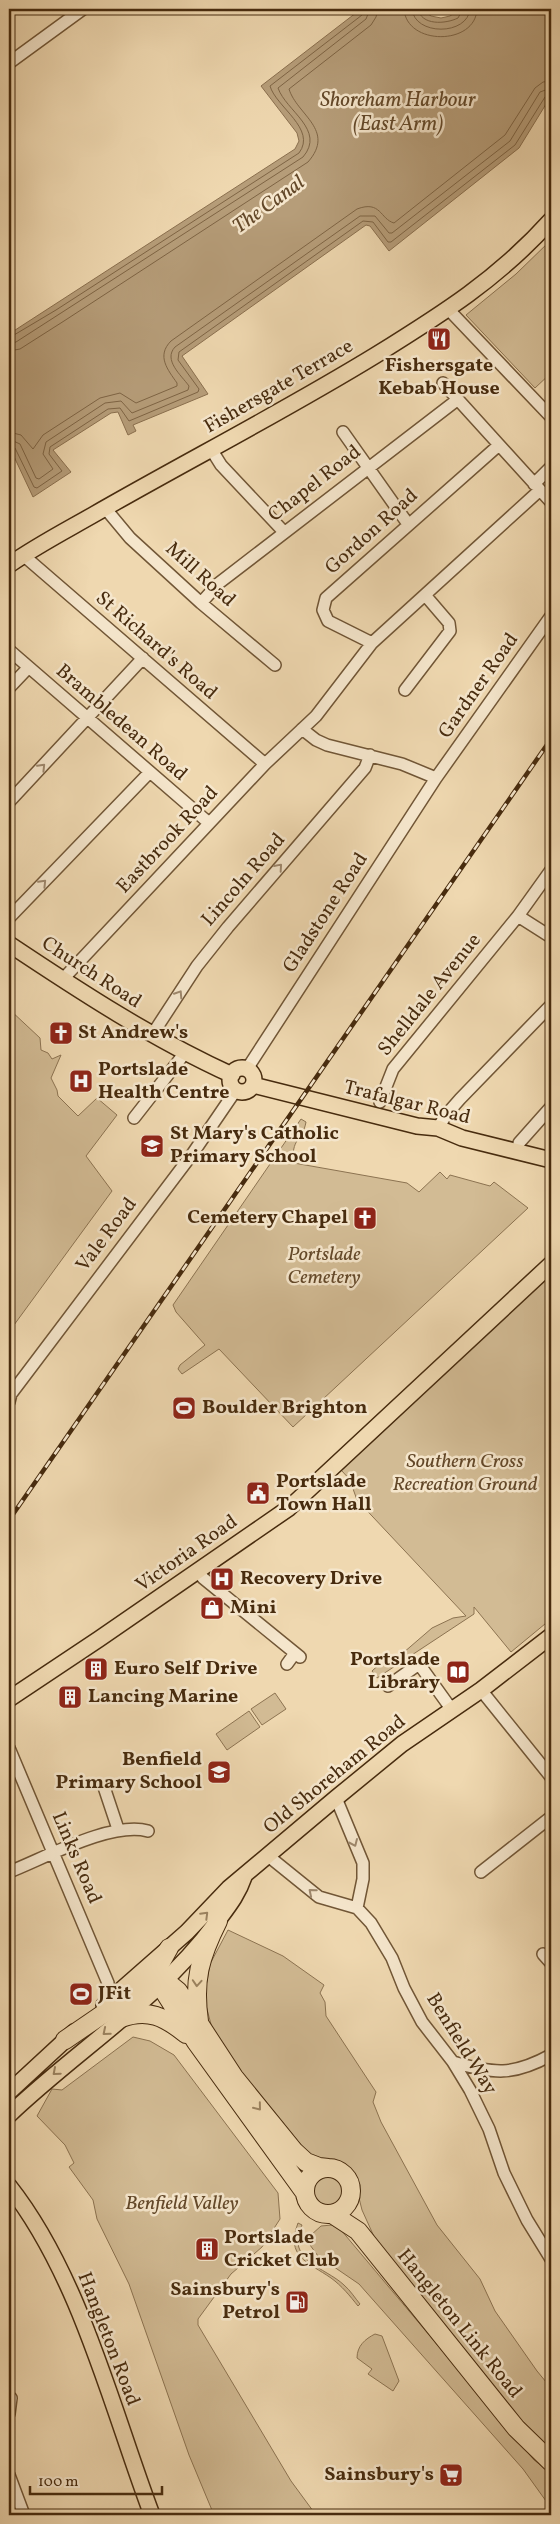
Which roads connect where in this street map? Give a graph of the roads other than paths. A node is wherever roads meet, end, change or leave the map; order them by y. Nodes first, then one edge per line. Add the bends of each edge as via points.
1 (83, 9) edge
2 (9, 63) edge
3 (551, 220) edge
4 (449, 310) junction
5 (443, 382) dead end
6 (457, 400) junction
7 (551, 417) edge
8 (343, 432) dead end
9 (498, 445) junction
10 (211, 449) junction
11 (551, 467) edge
12 (366, 468) junction
13 (537, 487) junction
14 (551, 502) edge
15 (105, 508) junction
16 (408, 524) junction
17 (284, 532) junction
18 (23, 555) junction
19 (9, 565) edge
20 (425, 595) junction
21 (201, 603) junction
22 (551, 616) edge
23 (372, 643) junction
24 (9, 650) edge
25 (144, 658) junction
26 (276, 665) dead end
27 (28, 668) junction
28 (9, 688) edge
29 (405, 690) dead end
30 (88, 719) junction
31 (302, 729) junction
32 (370, 755) junction
33 (265, 764) junction
34 (149, 773) junction
35 (436, 778) junction
36 (9, 802) edge
37 (209, 823) junction
38 (551, 870) edge
39 (518, 916) junction
40 (9, 918) edge
41 (551, 937) edge
42 (9, 944) edge
43 (63, 979) junction
44 (551, 1005) edge
45 (152, 1035) junction
46 (184, 1054) junction
47 (247, 1070) junction
48 (234, 1083) junction
49 (254, 1085) junction
50 (380, 1102) dead end
51 (551, 1108) edge
52 (134, 1118) dead end
53 (438, 1128) junction
54 (519, 1143) dead end
55 (551, 1160) edge
56 (551, 1264) edge
57 (10, 1396) edge
58 (197, 1570) junction
59 (551, 1636) edge
60 (287, 1664) dead end
61 (388, 1686) dead end
62 (481, 1690) junction
63 (9, 1699) edge
64 (452, 1710) junction
65 (9, 1748) edge
66 (551, 1777) edge
67 (104, 1787) dead end
68 (336, 1798) junction
69 (551, 1817) edge
70 (118, 1829) junction
71 (148, 1832) dead end
72 (54, 1854) junction
73 (267, 1855) junction
74 (9, 1872) edge
75 (482, 1872) dead end
76 (244, 1877) junction
77 (358, 1908) junction
78 (218, 1920) junction
79 (169, 1948) junction
80 (543, 1954) dead end
81 (551, 1963) edge
82 (161, 1981) junction
83 (108, 1983) dead end
84 (121, 2018) junction
85 (200, 2025) junction
86 (65, 2040) junction
87 (196, 2042) junction
88 (551, 2055) edge
89 (453, 2062) junction
90 (484, 2071) junction
91 (470, 2090) junction
92 (9, 2092) edge
93 (24, 2100) junction
94 (9, 2115) edge
95 (9, 2122) edge
96 (328, 2168) junction
97 (9, 2186) edge
98 (305, 2193) junction
99 (349, 2200) junction
100 (332, 2214) junction
101 (358, 2231) junction
102 (551, 2259) edge
103 (11, 2398) dead end
104 (9, 2414) edge
105 (551, 2462) edge
106 (9, 2475) edge
107 (24, 2515) edge
108 (152, 2515) edge

1 - 2 street
3 - 4 main road, Fishersgate Terrace via 498,272
4 - 7 street
4 - 10 main road, Fishersgate Terrace via 319,390
5 - 6 street
6 - 9 street
6 - 12 street, Chapel Road
8 - 12 street
9 - 13 street
9 - 16 street, Gordon Road
10 - 15 main road, Fishersgate Terrace
10 - 17 street via 221,465
11 - 13 street, Eastbrook Road
12 - 16 street
12 - 17 street, Chapel Road
13 - 14 street
13 - 20 street, Eastbrook Road
15 - 18 main road, Fishersgate Terrace
15 - 21 street, Mill Road via 130,538
16 - 23 street, Gordon Road via 324,602 322,610 328,621
17 - 21 street, Chapel Road via 218,583
18 - 19 main road, Fishersgate Terrace
18 - 25 street, St Richard's Road
20 - 23 street, Eastbrook Road
20 - 29 street via 449,623 450,631
21 - 26 street, Mill Road
22 - 35 street, Gardner Road
23 - 31 street, Eastbrook Road via 328,702
24 - 27 street, Brambledean Road
25 - 30 street
25 - 33 street, St Richard's Road
27 - 28 street
27 - 30 street, Brambledean Road
30 - 34 street, Brambledean Road
36 -> 30 street
31 - 32 street via 327,745
31 - 33 street, Eastbrook Road
32 - 35 street
45 -> 32 street, Lincoln Road via 197,966 365,768
33 - 37 street, Eastbrook Road
34 - 37 street, Brambledean Road
40 -> 34 street
35 - 47 street, Gladstone Road
37 - 43 street, Eastbrook Road
38 - 39 street, Shelldale Avenue
39 - 41 street
39 - 50 street, Shelldale Avenue via 394,1069
42 - 43 main road, Church Road
43 - 45 main road, Church Road
44 - 53 street via 460,1099
45 - 46 main road, Church Road
46 - 48 main road, Church Road
46 - 52 street
47 - 48 main road via 237,1070
47 - 49 main road via 254,1076
48 - 49 main road via 245,1092
48 - 57 street, Vale Road via 192,1153
49 - 53 main road, Trafalgar Road via 417,1126
51 - 54 street
53 - 55 main road, Trafalgar Road via 462,1138
56 - 58 main road, Victoria Road via 302,1497
58 - 60 street via 297,1655
58 - 63 main road, Victoria Road
59 - 62 main road, Old Shoreham Road
61 - 64 street via 418,1664
62 - 64 main road, Old Shoreham Road
62 - 66 street
64 - 68 main road, Old Shoreham Road via 402,1744
65 - 72 street, Links Road
67 - 70 street
68 - 73 main road, Old Shoreham Road
68 -> 77 street via 363,1862
69 - 75 street
70 - 71 street
70 - 72 street
72 - 74 street
72 - 83 street, Links Road
73 - 76 main road, Old Shoreham Road
77 -> 73 street via 319,1897
76 - 78 main road, Old Shoreham Road via 238,1894
79 -> 76 main road, Old Shoreham Road
77 - 89 street, Benfield Way via 392,1958 422,2022
78 - 82 main road, Old Shoreham Road via 195,1951
78 -> 85 highway via 204,1950 198,1974
79 - 82 highway via 161,1960
79 - 86 main road, Old Shoreham Road
80 - 81 street
82 - 84 main road, Old Shoreham Road
82 - 85 highway via 178,1991
82 - 86 highway via 147,1980 126,1999
82 - 87 highway
84 - 87 highway via 140,2013 161,2016
84 -> 93 main road, Old Shoreham Road
85 -> 96 highway via 234,2077 294,2151 306,2162
86 - 92 main road, Old Shoreham Road
87 - 98 highway
88 - 90 street via 515,2071
89 - 90 street
89 - 91 street, Benfield Way
90 - 91 street
91 - 102 street, Benfield Way via 512,2189
93 - 94 main road, Old Shoreham Road
93 - 95 main road
96 - 98 highway via 309,2178
96 - 99 highway via 346,2177 350,2184
97 - 108 main road, Hangleton Road via 23,2203 64,2278 93,2348
98 - 100 highway via 312,2208
99 - 100 highway via 340,2211
99 - 101 highway, Hangleton Link Road
100 - 101 highway, Hangleton Link Road
101 - 105 highway, Hangleton Link Road via 516,2428
103 - 104 street
106 - 107 street

